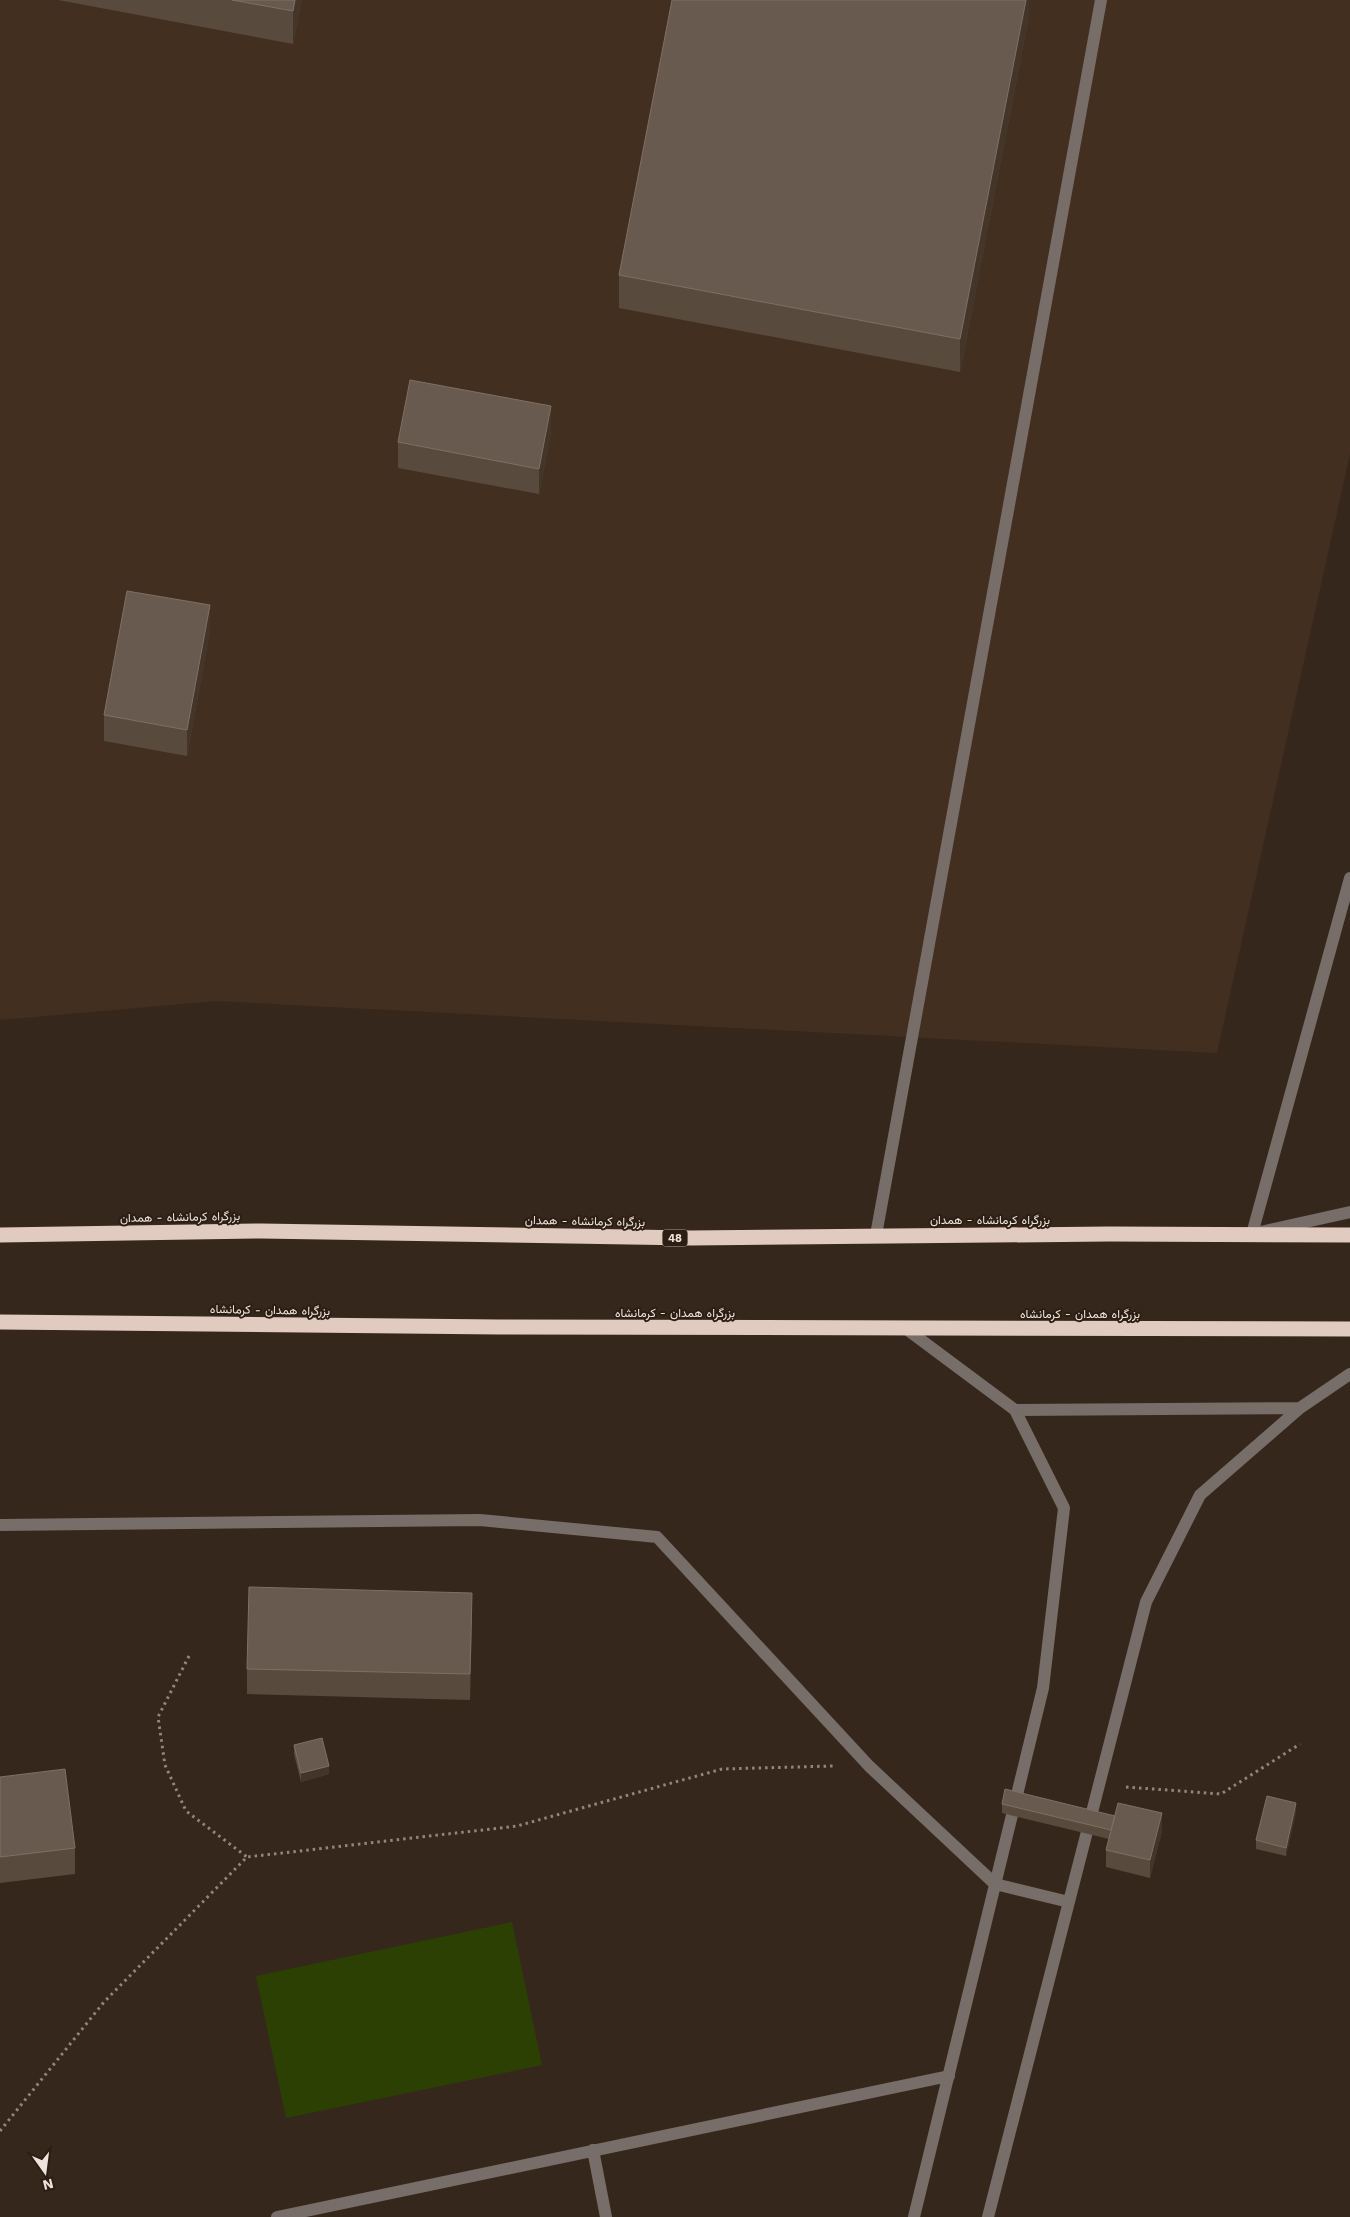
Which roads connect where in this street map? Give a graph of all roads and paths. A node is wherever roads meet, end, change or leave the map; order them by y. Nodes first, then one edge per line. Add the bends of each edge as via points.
1 (1101, 0) edge
2 (1350, 878) edge
3 (1350, 1212) edge
4 (1252, 1234) junction
5 (0, 1235) edge
6 (876, 1235) junction
7 (1350, 1235) edge
8 (0, 1322) edge
9 (905, 1328) junction
10 (1350, 1329) edge
11 (1350, 1374) edge
12 (1300, 1408) junction
13 (1015, 1410) junction
14 (0, 1525) edge
15 (190, 1656) dead end
16 (1300, 1744) dead end
17 (869, 1766) junction
18 (1099, 1785) junction
19 (247, 1857) junction
20 (995, 1884) junction
21 (1068, 1902) junction
22 (948, 2076) junction
23 (0, 2130) edge
24 (593, 2150) junction
25 (277, 2217) edge
26 (606, 2217) edge
27 (914, 2217) edge
28 (988, 2217) edge

1 - 6 street
2 - 4 street
3 - 4 street
4 - 6 highway, بزرگراه کرمانشاه - همدان / 48
4 - 7 highway, بزرگراه کرمانشاه - همدان / 48
5 - 6 highway, بزرگراه کرمانشاه - همدان / 48 via 261,1231 691,1238
8 - 9 highway, بزرگراه همدان - کرمانشاه
9 - 10 highway, بزرگراه همدان - کرمانشاه
9 - 13 street
11 - 12 street
12 - 13 street
12 - 18 street via 1200,1495 1146,1602
13 - 20 street via 1064,1508 1043,1688
14 - 17 street via 480,1520 656,1537
15 - 19 path via 158,1717 165,1765 186,1812
16 - 18 path via 1221,1794
17 - 19 path via 722,1769 517,1826
17 - 20 street
18 - 21 street
19 - 23 path via 104,2002
20 - 21 street
20 - 22 street
21 - 28 street
22 - 24 street
22 - 27 street
24 - 25 street
24 - 26 street

